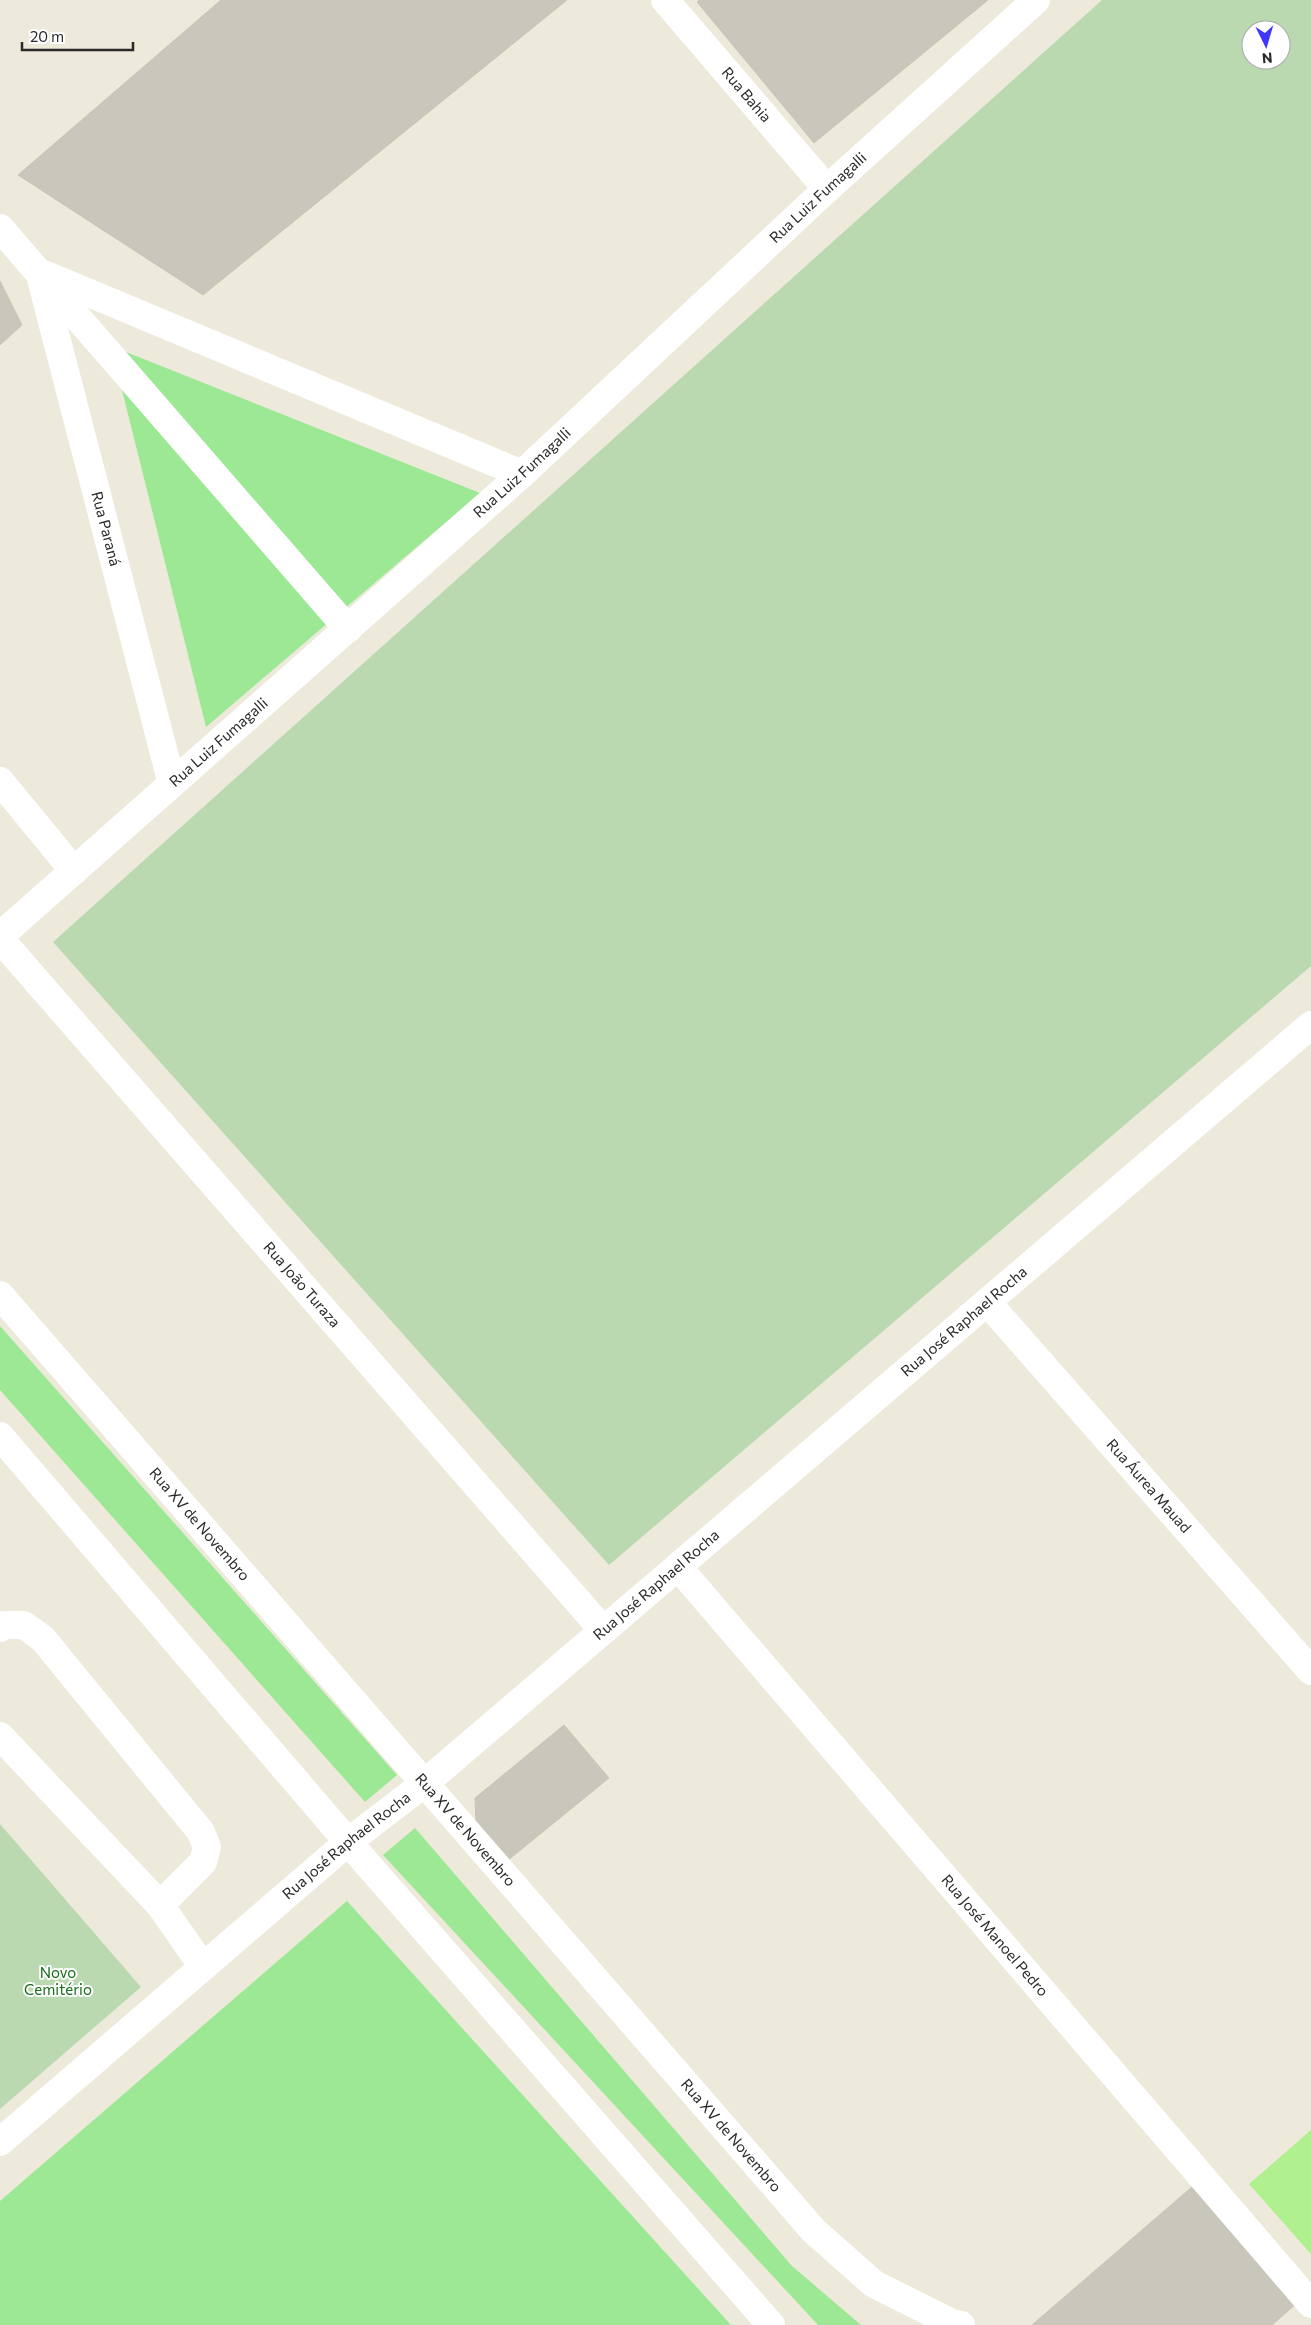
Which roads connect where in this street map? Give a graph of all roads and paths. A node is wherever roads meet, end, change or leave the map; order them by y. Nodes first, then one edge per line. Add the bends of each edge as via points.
1 (665, 0) edge
2 (1036, 0) edge
3 (827, 189) junction
4 (0, 228) edge
5 (40, 273) junction
6 (522, 474) junction
7 (348, 629) junction
8 (0, 781) edge
9 (172, 784) junction
10 (74, 871) junction
11 (0, 938) edge
12 (1311, 1025) edge
13 (0, 1295) edge
14 (987, 1302) junction
15 (0, 1436) edge
16 (678, 1567) junction
17 (0, 1628) edge
18 (603, 1630) junction
19 (1311, 1670) edge
20 (0, 1736) edge
21 (425, 1783) junction
22 (348, 1842) junction
23 (160, 1905) junction
24 (203, 1967) junction
25 (0, 2142) edge
26 (1311, 2304) edge
27 (771, 2325) edge
28 (961, 2325) edge

1 - 3 street, Rua Bahia
2 - 3 street, Rua Luiz Fumagalli
3 - 6 street, Rua Luiz Fumagalli
4 - 5 street, Rua Paraná
5 - 6 street, Rua Paraná
5 - 7 street, Rua Paraná
5 - 9 street, Rua Paraná
6 - 7 street, Rua Luiz Fumagalli
7 - 9 street, Rua Luiz Fumagalli
8 - 10 street
9 - 10 street, Rua Luiz Fumagalli
10 - 11 street, Rua Luiz Fumagalli
11 - 18 street, Rua João Turaza
12 - 14 street, Rua José Raphael Rocha
13 - 21 street, Rua XV de Novembro
14 - 16 street, Rua José Raphael Rocha
14 - 19 street, Rua Áurea Mauad
15 - 22 street
16 - 18 street, Rua José Raphael Rocha
16 - 26 street, Rua José Manoel Pedro
17 - 23 street via 3,1625 24,1625 44,1639 201,1832 207,1847 203,1862
18 - 21 street, Rua José Raphael Rocha
20 - 23 street
21 - 22 street, Rua José Raphael Rocha
21 - 28 street, Rua XV de Novembro via 814,2231 874,2284
22 - 24 street, Rua José Raphael Rocha
22 - 27 street
23 - 24 street
24 - 25 street, Rua José Raphael Rocha

